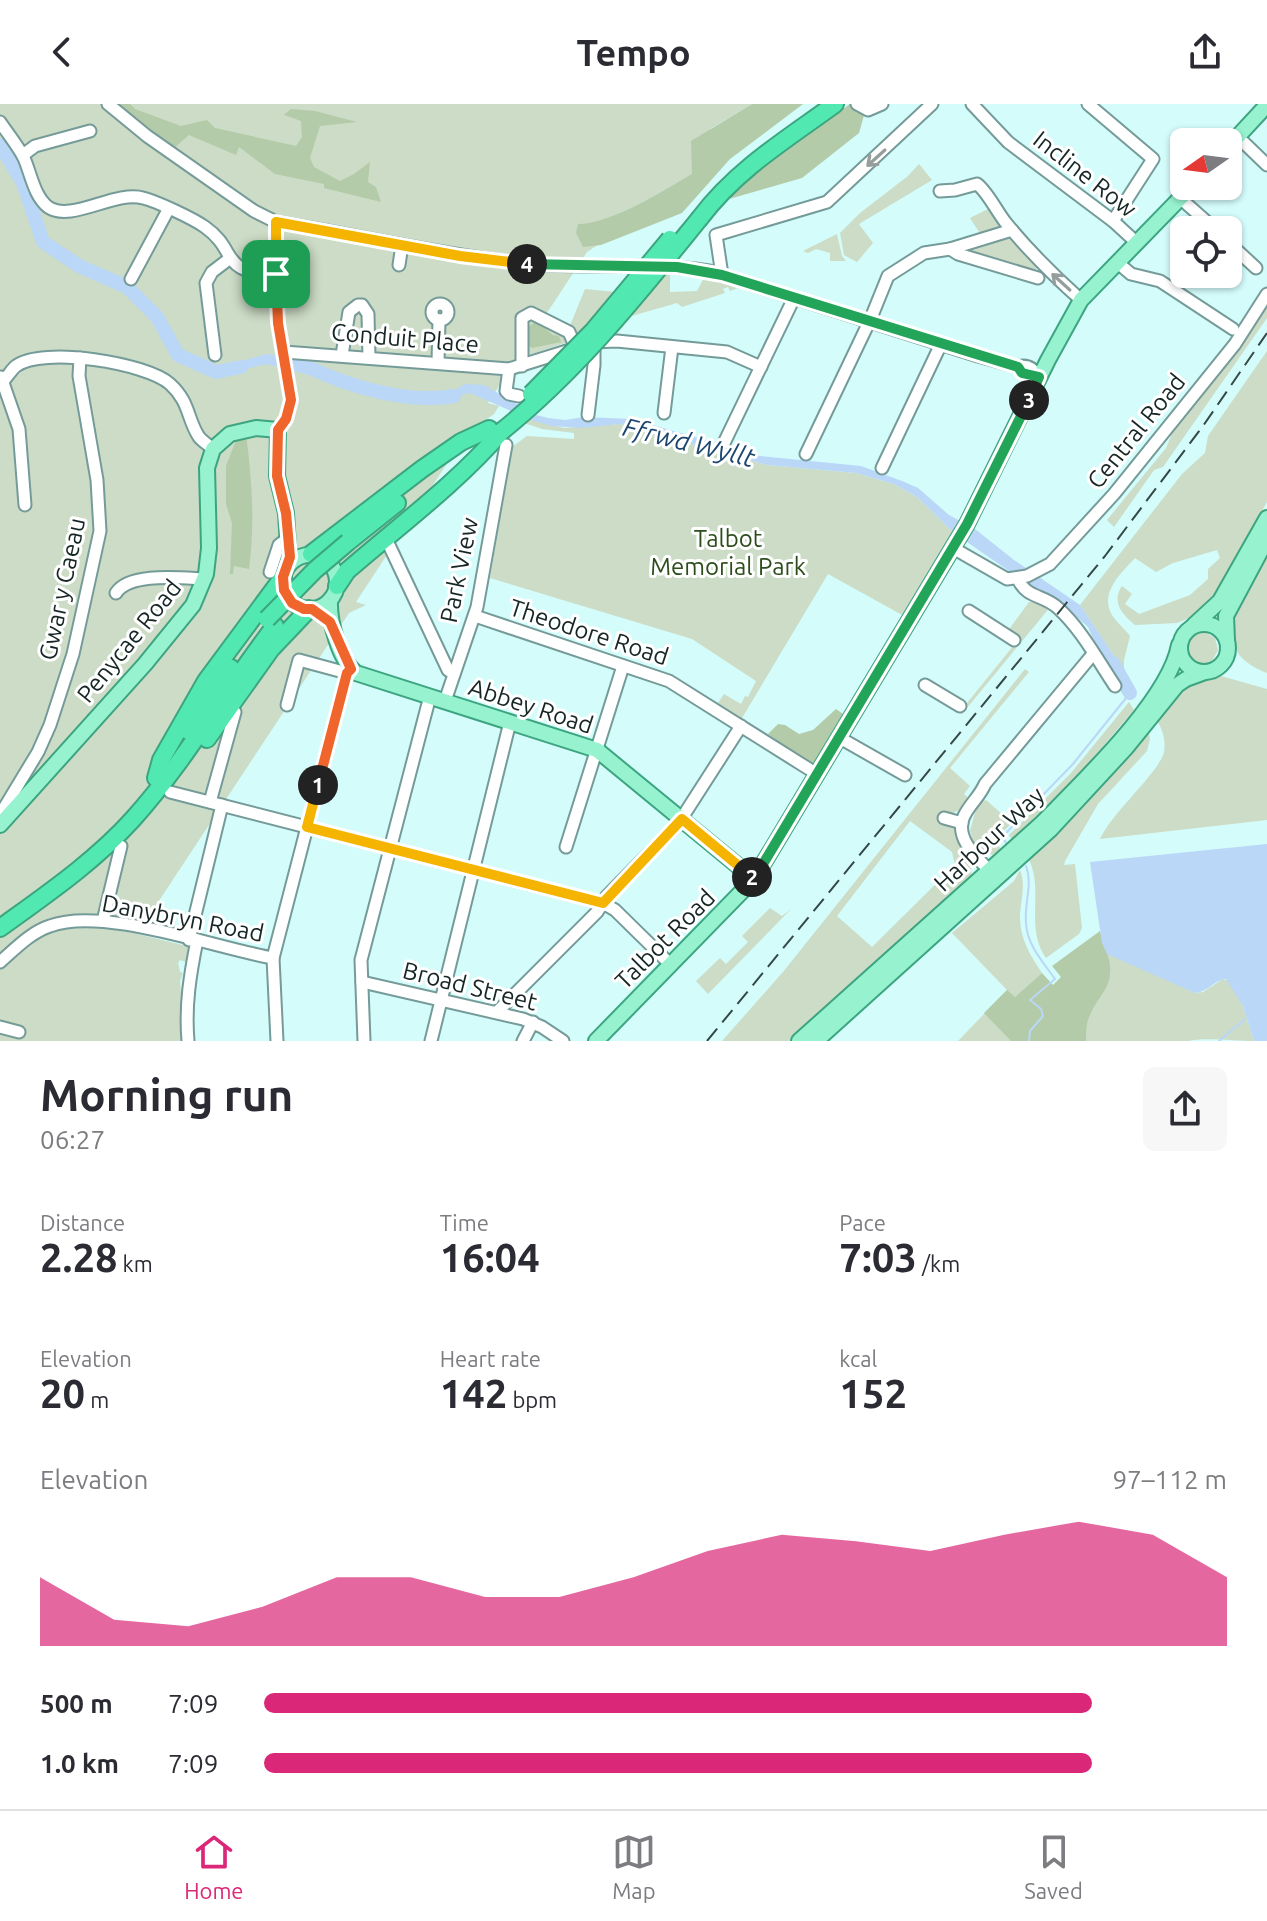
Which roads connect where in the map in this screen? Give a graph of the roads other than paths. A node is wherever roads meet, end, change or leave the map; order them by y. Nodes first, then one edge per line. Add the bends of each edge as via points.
1 (817, 104) edge
2 (835, 104) edge
3 (857, 104) edge
4 (882, 104) edge
5 (932, 104) edge
6 (972, 104) edge
7 (1088, 104) edge
8 (1267, 105) edge
9 (110, 106) edge
10 (0, 122) edge
11 (82, 130) dead end
12 (1242, 132) edge
13 (1242, 148) edge
14 (23, 155) junction
15 (1267, 165) edge
16 (940, 191) dead end
17 (1178, 200) edge
18 (1182, 200) edge
19 (168, 210) junction
20 (696, 214) junction
21 (1200, 216) edge
22 (1113, 221) junction
23 (276, 222) junction
24 (1012, 230) junction
25 (1137, 243) junction
26 (402, 245) junction
27 (950, 249) junction
28 (1242, 255) edge
29 (229, 259) junction
30 (1118, 263) junction
31 (399, 265) dead end
32 (1256, 268) dead end
33 (276, 274) junction
34 (722, 275) junction
35 (137, 276) dead end
36 (1038, 278) dead end
37 (1267, 294) edge
38 (794, 298) junction
39 (1081, 300) junction
40 (439, 320) dead end
41 (869, 322) junction
42 (1233, 329) dead end
43 (584, 344) junction
44 (941, 344) junction
45 (672, 347) junction
46 (215, 355) dead end
47 (342, 355) junction
48 (80, 358) junction
49 (369, 358) junction
50 (286, 359) junction
51 (438, 363) junction
52 (522, 366) junction
53 (761, 367) junction
54 (509, 369) junction
55 (1039, 377) junction
56 (2, 378) edge
57 (519, 396) dead end
58 (664, 413) dead end
59 (588, 415) dead end
60 (278, 430) junction
61 (498, 432) junction
62 (724, 443) dead end
63 (213, 449) junction
64 (806, 454) dead end
65 (882, 468) dead end
66 (25, 505) dead end
67 (1267, 518) edge
68 (960, 536) junction
69 (1267, 539) edge
70 (288, 540) junction
71 (389, 545) dead end
72 (307, 555) junction
73 (281, 571) junction
74 (1020, 578) junction
75 (205, 579) junction
76 (116, 593) dead end
77 (334, 593) junction
78 (311, 609) junction
79 (969, 611) dead end
80 (475, 616) junction
81 (330, 622) junction
82 (1191, 627) junction
83 (1014, 640) dead end
84 (1227, 640) junction
85 (1179, 645) junction
86 (1093, 654) junction
87 (623, 666) junction
88 (349, 671) junction
89 (1205, 672) junction
90 (454, 674) junction
91 (925, 685) dead end
92 (1115, 686) dead end
93 (430, 696) junction
94 (445, 701) junction
95 (287, 705) dead end
96 (960, 706) dead end
97 (235, 712) dead end
98 (510, 722) junction
99 (741, 726) junction
100 (840, 738) junction
101 (597, 750) junction
102 (809, 769) dead end
103 (905, 775) dead end
104 (163, 785) junction
105 (216, 803) junction
106 (0, 815) edge
107 (944, 818) dead end
108 (682, 819) junction
109 (962, 823) junction
110 (0, 825) edge
111 (307, 827) junction
112 (121, 846) dead end
113 (566, 847) dead end
114 (390, 848) junction
115 (472, 870) junction
116 (989, 870) junction
117 (754, 879) junction
118 (603, 903) junction
119 (0, 916) edge
120 (103, 921) junction
121 (0, 928) edge
122 (193, 940) junction
123 (273, 958) junction
124 (0, 962) edge
125 (671, 965) junction
126 (362, 982) junction
127 (440, 1000) junction
128 (497, 1012) junction
129 (533, 1022) junction
130 (0, 1027) edge
131 (19, 1032) dead end
132 (188, 1041) edge
133 (277, 1041) edge
134 (364, 1041) edge
135 (431, 1041) edge
136 (523, 1041) edge
137 (563, 1041) edge
138 (596, 1041) edge
139 (799, 1041) edge
140 (816, 1041) edge

1 - 20 highway via 737,165
2 - 20 highway via 752,164
3 - 4 street via 868,110
5 -> 34 street via 823,204 716,235
6 - 22 street, Incline Row via 1008,142
7 - 22 street via 1153,159
8 - 12 main road
9 - 23 street
10 - 14 street
11 - 14 street
13 - 15 street
14 - 19 street via 40,199 52,209 66,212 131,195
16 - 24 street via 980,185
17 - 25 main road, Talbot Road
18 - 21 street
19 - 29 street via 205,226
19 - 35 street
20 - 61 highway, bridge
22 - 25 street, Incline Row
23 - 26 street
23 - 33 street
24 - 27 street
39 -> 24 street
25 - 30 main road, Talbot Road
26 - 31 street
26 - 34 street via 523,264 677,267
27 - 36 street
27 - 41 street via 918,255 885,280
28 - 32 street
29 - 33 street via 255,274
29 - 46 street via 206,283
30 - 39 main road, Talbot Road
30 - 42 street via 1131,274 1160,281
33 - 50 street
34 - 38 street
37 - 74 street, Central Road via 1235,344 1114,494 1062,553
38 - 41 street
38 - 53 street
39 - 55 main road, Talbot Road
40 - 51 street
41 - 44 street
41 - 64 street
43 - 45 street, Conduit Place via 617,341
43 - 52 street, Conduit Place
43 - 52 street via 531,313 522,318
43 - 59 street via 594,365
44 - 55 street
44 - 65 street
45 - 53 street, Conduit Place via 727,352
45 - 58 street
47 - 49 street, Conduit Place
47 - 49 street via 349,312 358,305 368,314
47 - 50 street, Conduit Place
48 - 56 street via 30,360
48 - 63 street via 157,374 188,407 199,437
48 - 106 street, Gwar y Caeau via 100,531 58,702 38,752
49 - 51 street, Conduit Place
50 - 60 street via 291,400
51 - 54 street, Conduit Place
52 - 54 street, Conduit Place
53 - 62 street
54 - 57 street via 506,391
55 - 68 main road, Talbot Road
56 - 66 street via 19,429
60 - 63 main road via 230,434
60 - 70 main road via 277,476
61 - 72 highway via 461,442
61 - 77 highway via 460,476 347,571
61 - 80 street, Park View
61 - 104 highway, bridge via 315,570 215,690
63 - 75 main road, Penycae Road via 207,468
67 - 82 main road via 1220,601
68 - 74 street via 998,576
68 - 100 main road, Talbot Road
69 - 84 main road via 1226,616
70 - 72 main road
70 - 73 main road
70 - 73 street via 279,545
71 - 90 street
72 - 73 main road
72 - 77 main road via 332,565
73 - 78 main road via 287,597
73 - 104 highway via 206,681 161,760
74 - 86 street via 1026,592 1050,601 1071,620
75 - 76 street via 136,579
75 - 110 main road, Penycae Road via 193,605 145,664
77 - 78 main road
77 - 81 main road
78 - 81 main road
78 - 104 highway via 271,649 184,769
79 - 83 street
80 - 87 street, Theodore Road
80 - 90 street, Park View
81 - 88 main road
82 - 84 main road via 1211,625
82 - 85 main road
84 - 89 main road via 1224,661
85 - 89 main road via 1186,665
85 - 116 main road, Harbour Way via 1166,681 1106,755
86 - 92 street
86 - 109 street via 985,784
87 - 99 street, Theodore Road via 669,681
87 - 101 street
88 - 93 main road, Abbey Road
88 - 95 street via 299,660
88 - 111 street
89 - 140 main road, Harbour Way via 1177,685 1051,829
90 - 94 street, Park View
91 - 96 street
93 - 94 main road, Abbey Road
93 - 114 street
94 - 98 main road, Abbey Road
97 - 105 street
98 - 101 main road, Abbey Road
98 - 115 street
99 - 102 street, Theodore Road
99 - 108 street
100 - 103 street
100 - 117 main road, Talbot Road
101 - 108 main road, Abbey Road
101 - 113 street
104 - 105 street
104 - 119 highway
104 - 121 highway via 81,869
105 - 111 street
105 - 122 street
107 - 109 street
108 - 117 main road, Abbey Road
108 - 118 street
109 - 116 street via 967,845
111 - 114 street
111 - 123 street
112 - 120 street
114 - 115 street
114 - 126 street via 361,960
115 - 118 street
115 - 127 street
116 - 139 main road, Harbour Way
117 - 125 main road, Talbot Road
118 - 125 street
118 - 128 street
120 - 122 street, Danybryn Road
120 - 124 street, Danybryn Road via 52,925
122 - 123 street, Danybryn Road
122 - 132 street
123 - 133 street
125 - 138 main road, Talbot Road
126 - 127 street, Broad Street
126 - 134 street
127 - 128 street, Broad Street
127 - 135 street
128 - 129 street, Broad Street
129 - 136 street
129 - 137 street, Broad Street
130 - 131 street

